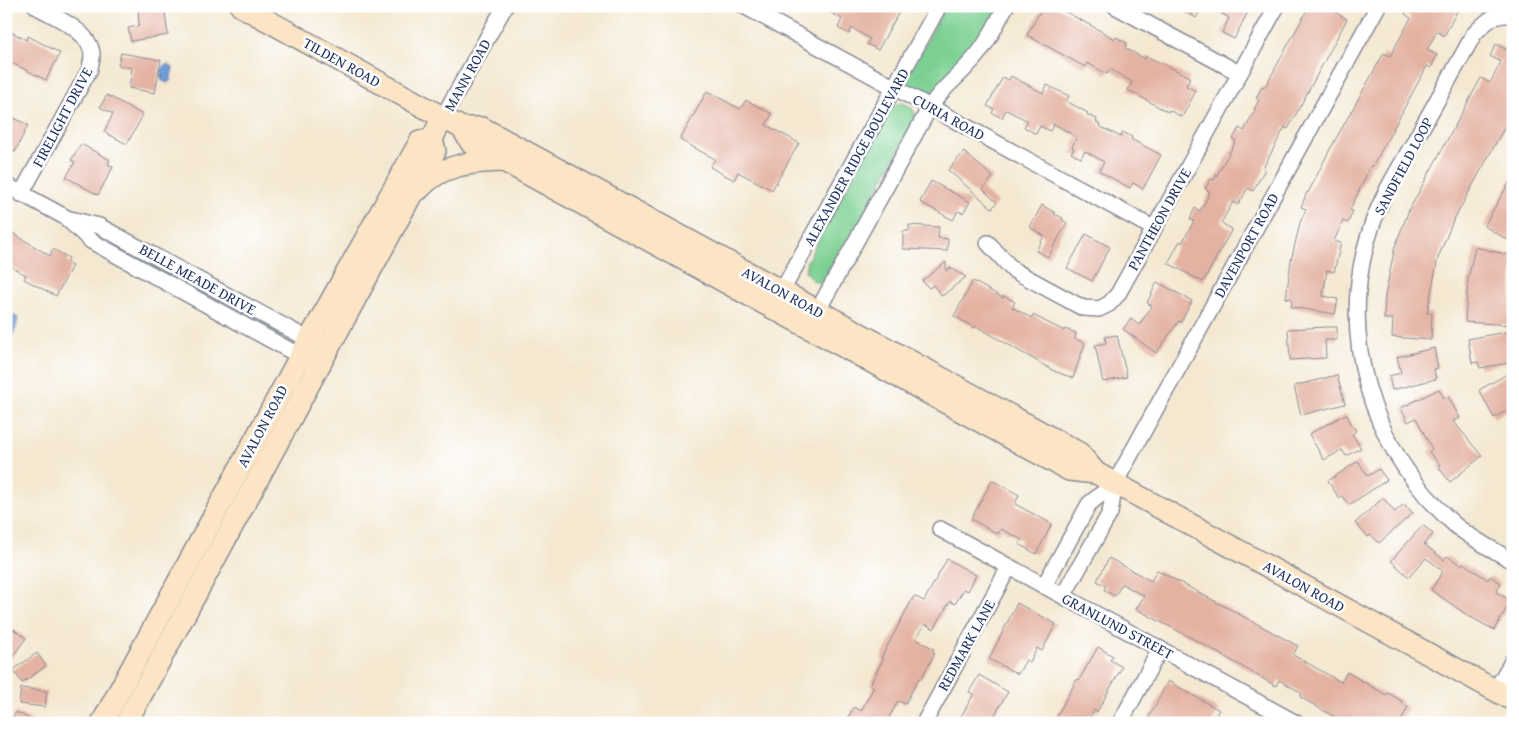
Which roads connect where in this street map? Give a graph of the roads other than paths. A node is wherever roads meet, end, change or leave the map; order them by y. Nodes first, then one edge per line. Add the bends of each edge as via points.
1 (36, 6) edge
2 (241, 6) edge
3 (504, 6) edge
4 (744, 6) edge
5 (939, 6) edge
6 (1006, 6) edge
7 (1115, 6) edge
8 (1277, 6) edge
9 (1378, 6) edge
10 (1513, 15) edge
11 (1239, 73) junction
12 (895, 87) junction
13 (930, 106) junction
14 (443, 117) junction
15 (462, 128) junction
16 (432, 139) junction
17 (504, 161) junction
18 (6, 185) edge
19 (22, 194) junction
20 (408, 200) junction
21 (65, 217) junction
22 (1154, 228) junction
23 (120, 237) junction
24 (988, 243) dead end
25 (111, 252) junction
26 (221, 291) junction
27 (778, 299) junction
28 (211, 307) junction
29 (814, 319) junction
30 (314, 353) junction
31 (1115, 483) junction
32 (940, 530) dead end
33 (1065, 548) junction
34 (1085, 558) junction
35 (1513, 561) edge
36 (1009, 567) junction
37 (1044, 586) junction
38 (1063, 596) junction
39 (1160, 649) junction
40 (1513, 660) edge
41 (1504, 696) edge
42 (102, 723) edge
43 (126, 723) edge
44 (924, 723) edge
45 (1120, 723) edge
46 (1296, 723) edge

1 - 19 street, FIRELIGHT DRIVE via 76,28 89,42 92,56 90,69
2 - 14 main road, TILDEN ROAD
3 - 14 street, MANN ROAD
4 - 12 street, CURIA ROAD
5 - 12 street, ALEXANDER RIDGE BOULEVARD
6 - 13 street via 971,63 945,86
7 - 11 street
8 - 11 street, PANTHEON DRIVE
9 - 31 street, DAVENPORT ROAD
10 - 35 street, SANDFIELD LOOP via 1490,18 1474,34 1388,187 1372,225 1360,270 1357,333 1365,381 1377,417 1401,463 1426,496 1456,526
11 - 22 street, PANTHEON DRIVE
12 - 13 street, CURIA ROAD
12 - 27 street, ALEXANDER RIDGE BOULEVARD
13 - 22 street, CURIA ROAD
13 - 29 street
14 - 15 main road, AVALON ROAD
14 - 16 main road, AVALON ROAD
15 - 17 main road, AVALON ROAD via 472,144
15 - 27 main road, AVALON ROAD via 482,128
16 - 20 main road, AVALON ROAD via 434,151
16 - 30 main road, AVALON ROAD via 420,142
17 - 20 main road via 468,163 447,169 426,180
17 - 27 main road, AVALON ROAD
18 - 19 street, BELLE MEADE DRIVE
19 - 21 street, BELLE MEADE DRIVE
20 - 30 main road, AVALON ROAD
21 - 23 street, BELLE MEADE DRIVE via 99,226
21 - 25 street, BELLE MEADE DRIVE via 91,241
22 - 24 street, PANTHEON DRIVE via 1118,294 1110,304 1099,309 1083,308 1013,270
23 - 25 street
23 - 26 street, BELLE MEADE DRIVE
25 - 28 street, BELLE MEADE DRIVE
26 - 28 street
26 - 30 street, BELLE MEADE DRIVE
27 - 29 main road, AVALON ROAD
28 - 30 street, BELLE MEADE DRIVE
29 - 31 main road, AVALON ROAD via 1069,470 1096,473
30 - 42 main road, AVALON ROAD
30 - 43 main road, AVALON ROAD
31 - 33 street via 1089,504
31 - 34 street via 1110,513
31 - 41 main road, AVALON ROAD
32 - 36 street, GRANLUND STREET
33 - 34 street
33 - 37 street
34 - 38 street
36 - 37 street, GRANLUND STREET
36 - 44 street, REDMARK LANE
37 - 38 street, GRANLUND STREET
38 - 39 street, GRANLUND STREET
39 - 45 street
39 - 46 street, GRANLUND STREET
40 - 41 street

